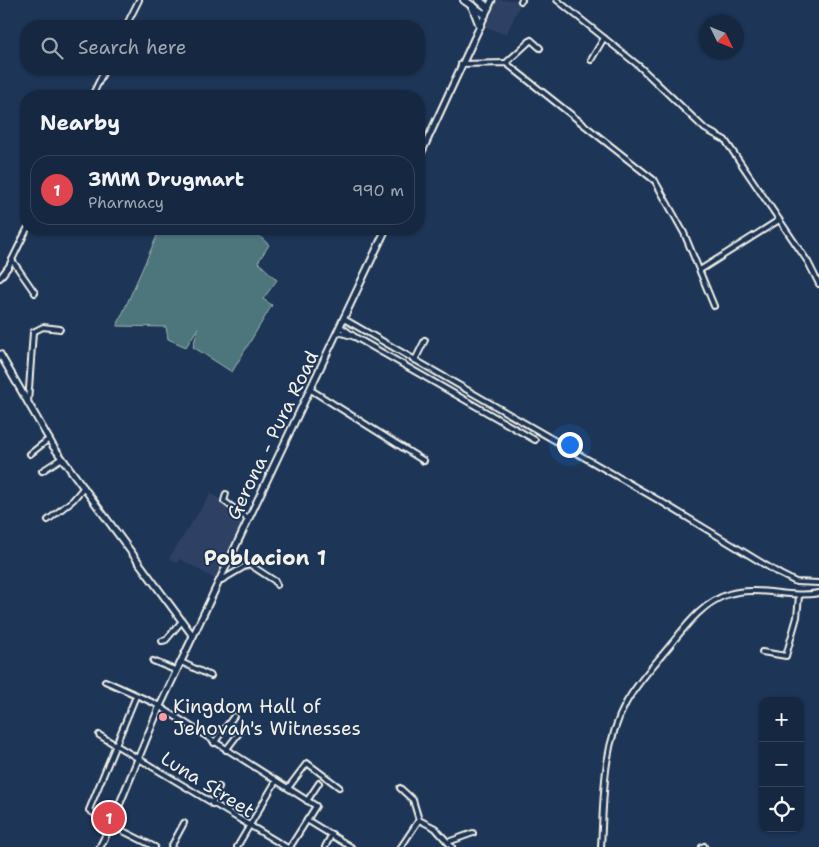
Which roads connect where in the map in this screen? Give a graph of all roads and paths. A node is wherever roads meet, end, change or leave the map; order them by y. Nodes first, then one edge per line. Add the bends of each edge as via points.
1 (139, 0) edge
2 (464, 0) edge
3 (479, 0) edge
4 (492, 0) edge
5 (557, 0) edge
6 (471, 5) junction
7 (488, 8) junction
8 (485, 15) junction
9 (129, 20) edge
10 (480, 26) junction
11 (604, 38) junction
12 (540, 48) dead end
13 (591, 60) dead end
14 (506, 63) junction
15 (461, 64) junction
16 (102, 75) edge
17 (95, 90) edge
18 (425, 145) edge
19 (778, 220) junction
20 (25, 235) edge
21 (383, 235) edge
22 (12, 260) junction
23 (700, 270) junction
24 (0, 278) edge
25 (819, 284) edge
26 (35, 293) dead end
27 (714, 306) dead end
28 (344, 319) junction
29 (60, 329) dead end
30 (340, 330) junction
31 (425, 340) dead end
32 (0, 354) edge
33 (414, 360) junction
34 (311, 390) junction
35 (28, 403) junction
36 (49, 439) junction
37 (534, 440) dead end
38 (30, 454) dead end
39 (62, 458) junction
40 (424, 462) dead end
41 (42, 471) dead end
42 (84, 488) junction
43 (226, 494) dead end
44 (248, 519) junction
45 (48, 520) dead end
46 (218, 582) junction
47 (819, 583) edge
48 (277, 585) dead end
49 (819, 593) edge
50 (799, 596) junction
51 (182, 621) junction
52 (193, 636) junction
53 (162, 640) dead end
54 (762, 652) dead end
55 (153, 661) dead end
56 (181, 662) junction
57 (177, 671) junction
58 (211, 676) dead end
59 (105, 682) dead end
60 (136, 696) junction
61 (159, 708) junction
62 (234, 716) dead end
63 (240, 733) dead end
64 (99, 735) dead end
65 (214, 742) junction
66 (116, 744) junction
67 (226, 750) junction
68 (139, 758) junction
69 (276, 781) junction
70 (319, 783) dead end
71 (220, 787) dead end
72 (339, 787) dead end
73 (288, 788) junction
74 (400, 788) dead end
75 (308, 801) junction
76 (212, 804) junction
77 (307, 820) junction
78 (419, 820) junction
79 (184, 823) dead end
80 (111, 826) junction
81 (250, 826) junction
82 (473, 833) dead end
83 (332, 834) junction
84 (448, 842) junction
85 (100, 847) edge
86 (155, 847) edge
87 (171, 847) edge
88 (237, 847) edge
89 (286, 847) edge
90 (290, 847) edge
91 (325, 847) edge
92 (351, 847) edge
93 (401, 847) edge
94 (452, 847) edge
95 (601, 847) edge

1 - 9 street
2 - 6 highway
3 - 7 highway
4 - 7 main road
5 - 11 street
6 - 8 highway
6 - 10 highway
7 - 8 main road
8 - 10 main road
10 - 15 main road
11 - 13 street
11 - 19 street via 639,66 705,129 725,140
12 - 14 street via 531,40
14 - 15 street
14 - 23 street via 655,181
15 - 18 main road
16 - 17 street
19 - 23 street
19 - 25 street via 808,262
20 - 22 street
21 - 28 main road, Gerona - Pura Road
22 - 24 street
22 - 26 street
23 - 27 street
28 - 30 main road, Gerona - Pura Road
28 - 33 street
29 - 35 street via 42,327 33,332
30 - 34 main road, Gerona - Pura Road
30 - 37 street
31 - 33 street
32 - 35 main road
33 - 47 street via 780,574 796,582
34 - 40 street
34 - 44 main road, Gerona - Pura Road
35 - 36 main road
36 - 38 street
36 - 39 main road
39 - 41 street
39 - 42 main road
42 - 45 street
42 - 51 main road
43 - 44 street via 225,502
44 - 46 main road, Gerona - Pura Road
46 - 48 street via 249,564
46 - 52 main road, Gerona - Pura Road
49 - 50 street
50 - 54 street via 797,618 786,656
50 - 95 street via 743,591 709,603 632,693 614,730 608,755
51 - 52 main road
51 - 53 street via 166,640
52 - 56 main road, Gerona - Pura Road
55 - 57 street
56 - 57 main road, Gerona - Pura Road
56 - 58 street
57 - 61 main road, Gerona - Pura Road
59 - 60 street
60 - 61 street
60 - 66 street
61 - 65 street
61 - 68 main road, Gerona - Pura Road
62 - 65 street
63 - 67 street
64 - 66 street, Luna Street
65 - 67 street
66 - 68 street, Luna Street
66 - 80 street via 89,810
67 - 69 street
68 - 76 street, Luna Street
68 - 80 main road, Gerona - Pura Road
69 - 73 street
69 - 81 street
70 - 75 street
71 - 76 street
72 - 73 street via 307,763
73 - 75 street
74 - 78 street via 414,800
75 - 77 street via 316,806
76 - 81 street, Luna Street
77 - 83 street
77 - 90 street
78 - 84 street via 435,828
78 - 93 street
79 - 87 street
80 - 85 main road, Gerona - Pura Road
80 - 86 street
81 - 88 street
81 - 89 street, Luna Street
82 - 84 street
83 - 91 street
83 - 92 street
84 - 94 street

